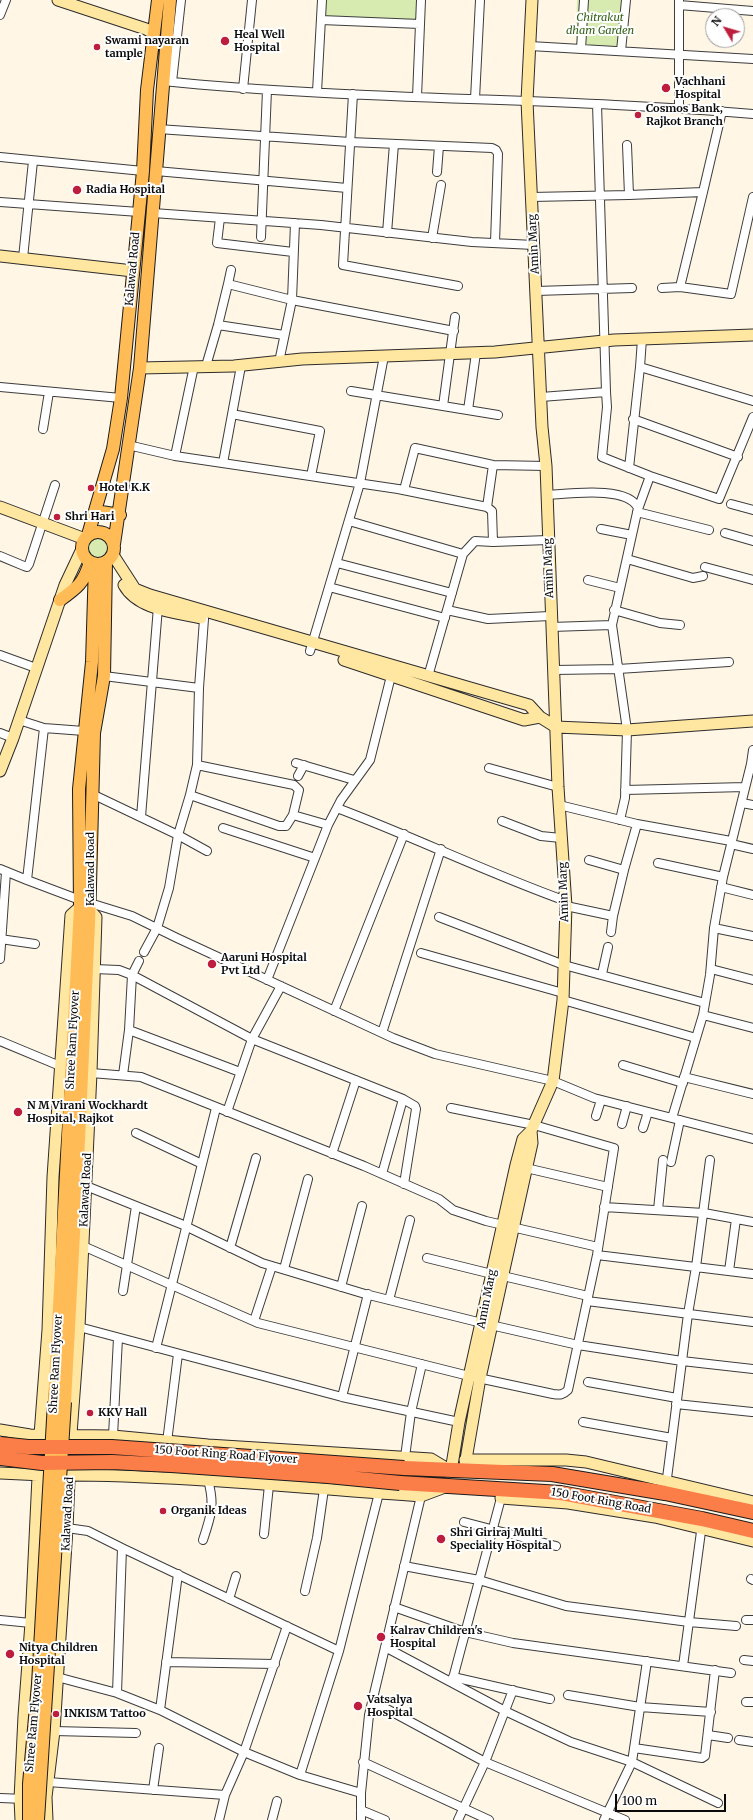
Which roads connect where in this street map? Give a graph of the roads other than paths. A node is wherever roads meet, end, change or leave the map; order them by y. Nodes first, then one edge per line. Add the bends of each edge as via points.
1 (6, 0) edge
2 (58, 0) edge
3 (158, 0) edge
4 (170, 0) edge
5 (181, 0) edge
6 (252, 0) edge
7 (322, 0) edge
8 (421, 0) edge
9 (480, 0) edge
10 (532, 0) edge
11 (584, 0) edge
12 (626, 0) edge
13 (679, 2) edge
14 (753, 11) edge
15 (0, 16) edge
16 (321, 20) junction
17 (420, 24) junction
18 (153, 34) junction
19 (530, 46) junction
20 (581, 49) junction
21 (621, 51) junction
22 (678, 54) junction
23 (753, 59) edge
24 (168, 81) junction
25 (244, 88) junction
26 (268, 90) junction
27 (317, 92) junction
28 (353, 94) junction
29 (417, 96) junction
30 (475, 99) junction
31 (527, 101) junction
32 (597, 104) junction
33 (679, 108) junction
34 (722, 111) junction
35 (753, 114) edge
36 (158, 129) junction
37 (265, 136) junction
38 (350, 142) junction
39 (394, 144) junction
40 (628, 145) dead end
41 (439, 146) junction
42 (0, 157) edge
43 (33, 161) junction
44 (143, 171) junction
45 (156, 171) junction
46 (437, 172) dead end
47 (264, 181) junction
48 (441, 185) dead end
49 (347, 188) junction
50 (703, 192) junction
51 (629, 195) junction
52 (531, 196) junction
53 (600, 196) junction
54 (0, 202) edge
55 (752, 203) edge
56 (27, 204) junction
57 (139, 212) junction
58 (153, 213) junction
59 (220, 218) junction
60 (262, 221) junction
61 (296, 223) junction
62 (345, 228) junction
63 (388, 233) junction
64 (261, 237) dead end
65 (432, 238) junction
66 (495, 243) junction
67 (534, 245) junction
68 (293, 252) junction
69 (0, 256) edge
70 (23, 258) junction
71 (231, 270) dead end
72 (133, 271) junction
73 (228, 284) junction
74 (458, 286) dead end
75 (680, 287) junction
76 (632, 288) dead end
77 (662, 288) dead end
78 (604, 289) junction
79 (536, 291) junction
80 (292, 300) junction
81 (455, 317) dead end
82 (218, 325) junction
83 (454, 331) junction
84 (284, 335) junction
85 (753, 335) edge
86 (642, 339) junction
87 (605, 341) junction
88 (539, 346) junction
89 (476, 353) junction
90 (450, 354) junction
91 (384, 356) junction
92 (279, 362) junction
93 (194, 366) junction
94 (206, 366) junction
95 (241, 366) junction
96 (640, 367) junction
97 (140, 368) junction
98 (0, 387) edge
99 (351, 391) dead end
100 (49, 392) junction
101 (606, 392) junction
102 (376, 396) junction
103 (540, 397) junction
104 (121, 398) junction
105 (753, 401) edge
106 (443, 406) junction
107 (468, 410) junction
108 (232, 414) junction
109 (498, 415) dead end
110 (753, 417) edge
111 (633, 419) junction
112 (43, 429) dead end
113 (128, 445) junction
114 (175, 456) junction
115 (738, 457) junction
116 (223, 463) junction
117 (493, 465) junction
118 (546, 466) junction
119 (628, 468) junction
120 (311, 476) junction
121 (650, 476) junction
122 (360, 483) junction
123 (55, 485) dead end
124 (404, 490) junction
125 (546, 495) junction
126 (731, 504) dead end
127 (0, 507) edge
128 (487, 507) junction
129 (753, 510) edge
130 (95, 511) junction
131 (637, 512) junction
132 (120, 515) junction
133 (349, 521) junction
134 (42, 522) junction
135 (601, 529) dead end
136 (709, 530) dead end
137 (725, 533) dead end
138 (632, 535) junction
139 (548, 540) junction
140 (85, 541) junction
141 (753, 541) edge
142 (493, 542) junction
143 (463, 554) junction
144 (0, 556) edge
145 (105, 558) junction
146 (627, 559) junction
147 (336, 563) junction
148 (705, 567) dead end
149 (703, 576) dead end
150 (753, 579) edge
151 (588, 580) dead end
152 (329, 587) junction
153 (620, 588) junction
154 (452, 593) junction
155 (60, 600) junction
156 (158, 608) junction
157 (447, 610) junction
158 (614, 610) junction
159 (445, 618) junction
160 (204, 619) junction
161 (550, 622) junction
162 (612, 625) junction
163 (680, 625) dead end
164 (311, 647) junction
165 (0, 655) edge
166 (729, 662) dead end
167 (36, 668) junction
168 (618, 669) junction
169 (554, 670) junction
170 (429, 673) dead end
171 (104, 676) junction
172 (391, 676) junction
173 (152, 683) junction
174 (199, 688) junction
175 (540, 717) junction
176 (19, 720) junction
177 (753, 721) edge
178 (556, 727) junction
179 (44, 728) junction
180 (627, 730) junction
181 (84, 731) junction
182 (0, 733) edge
183 (13, 738) junction
184 (753, 750) edge
185 (296, 763) dead end
186 (752, 764) edge
187 (197, 765) junction
188 (304, 766) junction
189 (488, 768) dead end
190 (0, 771) edge
191 (298, 776) dead end
192 (354, 780) junction
193 (558, 787) junction
194 (745, 787) junction
195 (625, 790) junction
196 (92, 794) junction
197 (190, 795) junction
198 (742, 802) junction
199 (559, 805) junction
200 (753, 805) edge
201 (337, 808) junction
202 (293, 814) junction
203 (141, 817) junction
204 (620, 820) junction
205 (502, 821) dead end
206 (637, 824) junction
207 (328, 825) junction
208 (222, 828) dead end
209 (404, 834) junction
210 (178, 835) junction
211 (561, 838) junction
212 (731, 843) junction
213 (442, 849) junction
214 (753, 849) edge
215 (207, 851) dead end
216 (315, 858) junction
217 (589, 860) dead end
218 (658, 863) dead end
219 (3, 870) edge
220 (624, 870) junction
221 (723, 877) junction
222 (27, 880) junction
223 (721, 887) junction
224 (753, 895) edge
225 (566, 904) junction
226 (84, 910) junction
227 (613, 916) junction
228 (440, 917) dead end
229 (157, 928) junction
230 (714, 928) junction
231 (611, 932) dead end
232 (753, 936) edge
233 (0, 939) edge
234 (34, 944) dead end
235 (608, 947) dead end
236 (144, 952) dead end
237 (421, 953) dead end
238 (0, 959) edge
239 (139, 961) dead end
240 (564, 964) junction
241 (94, 969) junction
242 (711, 969) junction
243 (602, 974) junction
244 (132, 975) junction
245 (267, 980) junction
246 (753, 980) edge
247 (281, 986) junction
248 (563, 997) junction
249 (705, 1003) junction
250 (334, 1011) junction
251 (703, 1015) junction
252 (753, 1028) edge
253 (129, 1030) junction
254 (382, 1033) junction
255 (696, 1038) junction
256 (252, 1039) junction
257 (0, 1040) edge
258 (623, 1065) dead end
259 (60, 1066) junction
260 (240, 1072) junction
261 (91, 1073) junction
262 (123, 1075) junction
263 (356, 1080) junction
264 (683, 1080) junction
265 (553, 1081) junction
266 (753, 1094) edge
267 (403, 1099) junction
268 (600, 1101) junction
269 (627, 1107) junction
270 (216, 1108) junction
271 (451, 1108) dead end
272 (227, 1112) junction
273 (648, 1113) junction
274 (596, 1116) dead end
275 (672, 1118) junction
276 (680, 1120) junction
277 (622, 1124) dead end
278 (532, 1128) junction
279 (643, 1128) dead end
280 (136, 1133) dead end
281 (753, 1139) edge
282 (332, 1154) junction
283 (256, 1158) dead end
284 (710, 1160) dead end
285 (202, 1164) junction
286 (526, 1168) junction
287 (382, 1174) junction
288 (308, 1179) dead end
289 (404, 1184) junction
290 (86, 1186) junction
291 (608, 1187) junction
292 (136, 1206) junction
293 (362, 1206) dead end
294 (604, 1207) junction
295 (658, 1210) junction
296 (704, 1213) junction
297 (736, 1219) junction
298 (410, 1220) dead end
299 (753, 1222) edge
300 (502, 1224) junction
301 (186, 1226) junction
302 (513, 1227) junction
303 (83, 1246) junction
304 (230, 1248) junction
305 (597, 1251) junction
306 (427, 1258) dead end
307 (126, 1266) junction
308 (272, 1266) junction
309 (696, 1267) junction
310 (284, 1270) junction
311 (729, 1271) junction
312 (753, 1274) edge
313 (497, 1275) junction
314 (170, 1286) junction
315 (341, 1287) junction
316 (123, 1291) dead end
317 (368, 1294) junction
318 (588, 1299) junction
319 (389, 1300) junction
320 (688, 1314) junction
321 (254, 1321) junction
322 (753, 1322) edge
323 (487, 1324) junction
324 (80, 1327) junction
325 (118, 1338) junction
326 (578, 1345) junction
327 (354, 1347) junction
328 (156, 1348) junction
329 (178, 1354) junction
330 (682, 1361) junction
331 (422, 1364) junction
332 (753, 1369) edge
333 (474, 1377) junction
334 (588, 1382) dead end
335 (342, 1397) junction
336 (677, 1401) junction
337 (411, 1412) junction
338 (752, 1415) edge
339 (460, 1422) junction
340 (583, 1422) dead end
341 (0, 1430) edge
342 (71, 1434) junction
343 (40, 1435) junction
344 (113, 1436) junction
345 (672, 1438) junction
346 (168, 1442) junction
347 (0, 1444) edge
348 (0, 1458) edge
349 (404, 1463) junction
350 (460, 1467) junction
351 (0, 1473) edge
352 (38, 1475) junction
353 (70, 1475) junction
354 (208, 1480) junction
355 (269, 1485) junction
356 (447, 1487) junction
357 (666, 1487) junction
358 (324, 1489) junction
359 (379, 1494) junction
360 (502, 1494) junction
361 (421, 1496) junction
362 (753, 1502) edge
363 (753, 1512) edge
364 (464, 1522) dead end
365 (702, 1524) junction
366 (67, 1528) junction
367 (492, 1530) junction
368 (753, 1531) edge
369 (264, 1534) dead end
370 (203, 1540) dead end
371 (753, 1541) edge
372 (556, 1546) dead end
373 (122, 1548) junction
374 (404, 1566) junction
375 (178, 1574) junction
376 (236, 1576) dead end
377 (479, 1580) junction
378 (305, 1591) dead end
379 (229, 1599) junction
380 (394, 1608) junction
381 (0, 1620) edge
382 (689, 1622) junction
383 (30, 1623) junction
384 (288, 1626) junction
385 (736, 1626) dead end
386 (465, 1632) junction
387 (385, 1647) junction
388 (338, 1651) junction
389 (744, 1660) dead end
390 (753, 1661) edge
391 (166, 1662) junction
392 (647, 1662) junction
393 (275, 1664) junction
394 (683, 1666) junction
395 (715, 1670) junction
396 (731, 1673) dead end
397 (57, 1677) junction
398 (453, 1680) junction
399 (513, 1690) junction
400 (116, 1692) junction
401 (568, 1695) dead end
402 (550, 1699) dead end
403 (372, 1702) junction
404 (640, 1707) junction
405 (160, 1710) junction
406 (505, 1711) junction
407 (711, 1712) junction
408 (54, 1731) junction
409 (136, 1733) dead end
410 (708, 1735) junction
411 (728, 1738) dead end
412 (739, 1740) dead end
413 (753, 1742) edge
414 (159, 1748) dead end
415 (634, 1748) junction
416 (244, 1752) junction
417 (363, 1762) junction
418 (485, 1762) junction
419 (632, 1762) junction
420 (300, 1775) junction
421 (48, 1782) junction
422 (153, 1790) junction
423 (361, 1793) junction
424 (225, 1795) junction
425 (46, 1797) junction
426 (0, 1798) edge
427 (20, 1799) junction
428 (277, 1801) dead end
429 (718, 1803) dead end
430 (463, 1809) junction
431 (361, 1810) junction
432 (605, 1816) edge
433 (21, 1820) edge
434 (29, 1820) edge
435 (38, 1820) edge
436 (47, 1820) edge
437 (219, 1820) edge
438 (272, 1820) edge
439 (361, 1820) edge
440 (385, 1820) edge
441 (458, 1820) edge
442 (489, 1820) edge
443 (625, 1820) edge

1 - 15 street
2 - 18 street via 146,29
3 - 18 main road, Kalawad Road
4 - 24 main road, Kalawad Road
5 - 24 street
6 - 25 street
7 - 16 street
8 - 17 street
9 - 30 street
10 - 19 street, Amin Marg
11 - 20 street
12 - 21 street
13 - 14 street
13 - 22 street
16 - 17 street
16 - 27 street
17 - 29 street
18 - 44 main road, Kalawad Road
19 - 20 street
19 - 31 street, Amin Marg
20 - 21 street
21 - 22 street
22 - 23 street
22 - 33 street
24 - 25 street
24 - 36 main road, Kalawad Road
25 - 26 street
26 - 27 street
26 - 37 street
27 - 28 street
28 - 29 street
28 - 38 street
29 - 30 street
30 - 31 street
31 - 32 street
31 - 52 street, Amin Marg
32 - 33 street
32 - 53 street
33 - 34 street
34 - 35 street
34 - 50 street
36 - 37 street
36 - 45 main road, Kalawad Road
37 - 38 street
37 - 47 street
38 - 39 street
38 - 49 street
39 - 41 street
39 - 63 street
40 - 51 street
41 - 46 street
41 - 66 street via 496,150 498,154
42 - 43 street
43 - 44 street
43 - 56 street
44 - 57 main road, Kalawad Road
45 - 47 street
45 - 58 main road, Kalawad Road
47 - 49 street
47 - 60 street
48 - 65 street
49 - 62 street
50 - 51 street
50 - 75 street
51 - 53 street
52 - 53 street
52 - 67 street, Amin Marg
53 - 78 street
54 - 56 street
55 - 75 street via 732,294
56 - 57 street
56 - 70 street
57 - 72 main road, Kalawad Road
58 - 59 street
58 - 97 main road, Kalawad Road
59 - 60 street
59 - 68 street via 218,243
60 - 61 street
60 - 64 street
61 - 62 street
61 - 68 street
62 - 63 street
62 - 74 street via 343,265
63 - 65 street
65 - 66 street
66 - 67 street
67 - 79 street, Amin Marg
68 - 80 street
69 - 70 street
70 - 72 street
71 - 73 street
72 - 104 main road, Kalawad Road
73 - 80 street
73 - 82 street
75 - 77 street
76 - 78 street
78 - 79 street
78 - 87 street
79 - 88 street, Amin Marg
80 - 83 street
80 - 84 street
81 - 83 street
82 - 84 street
82 - 94 street
83 - 90 street
84 - 92 street
85 - 86 street
86 - 87 street
86 - 96 street
87 - 88 street
87 - 101 street
88 - 89 street
88 - 103 street, Amin Marg
89 - 90 street
89 - 107 street
90 - 91 street
90 - 106 street
91 - 92 street
91 - 102 street
92 - 95 street
93 - 94 street
93 - 97 street
93 - 114 street
94 - 95 street
95 - 108 street
96 - 105 street
96 - 111 street
97 - 113 main road, Kalawad Road
98 - 100 street
99 - 102 street
100 - 104 street
100 - 112 street
101 - 103 street
101 - 119 street via 602,457
102 - 106 street
102 - 122 street
103 - 118 street, Amin Marg
104 - 130 main road, Kalawad Road via 113,449
106 - 107 street
107 - 109 street
108 - 116 street
108 - 120 street via 320,431
110 - 115 street
111 - 115 street
111 - 119 street
113 - 114 street
113 - 132 main road, Kalawad Road
114 - 116 street
115 - 121 street via 719,499
116 - 120 street
117 - 118 street
117 - 124 street via 415,448
117 - 128 street
118 - 125 street, Amin Marg
119 - 121 street
120 - 122 street
121 - 131 street
122 - 124 street
122 - 133 street
123 - 134 street
124 - 128 street
125 - 131 street via 592,492 617,494 635,502
125 - 139 street, Amin Marg
126 - 129 street
127 - 134 street
128 - 142 street via 492,510 493,515
130 - 132 main road
130 - 140 main road, Kalawad Road
131 - 136 street
131 - 138 street
132 - 145 main road, Kalawad Road
133 - 143 street
133 - 147 street
134 - 140 street
134 - 144 street via 27,567
135 - 138 street
137 - 141 street
138 - 146 street
139 - 142 street
139 - 161 street, Amin Marg
140 - 145 main road via 83,554
140 - 145 main road via 98,532 108,535
140 - 155 street
142 - 143 street via 475,541
143 - 154 street
145 - 155 main road via 87,574 78,587
145 - 156 street via 129,593 145,604
145 - 164 street via 135,589
145 - 171 main road, Kalawad Road
145 - 181 main road, Kalawad Road
146 - 149 street via 694,578
146 - 153 street
147 - 152 street
147 - 154 street
148 - 150 street
151 - 153 street
152 - 159 street
152 - 164 street
153 - 158 street
154 - 157 street
155 - 167 street
156 - 160 street
156 - 173 street
157 - 159 street
157 - 161 street via 488,619
158 - 162 street
158 - 163 street via 660,623
159 - 170 street
160 - 164 street
160 - 174 street
161 - 162 street
161 - 169 street, Amin Marg
162 - 168 street
164 - 172 street
164 - 175 street via 530,705
165 - 167 street
166 - 168 street
167 - 176 street
168 - 169 street
168 - 180 street
169 - 178 street, Amin Marg
171 - 173 street
171 - 196 main road, Kalawad Road via 94,733
172 - 175 street via 524,720
172 - 192 street via 370,760
173 - 174 street
173 - 203 street
174 - 187 street
175 - 178 street
176 - 179 street
176 - 183 street
177 - 180 street
178 - 180 street
178 - 193 street, Amin Marg
179 - 181 street
179 - 222 street
180 - 195 street
181 - 226 main road, Kalawad Road via 79,789
182 - 183 street
183 - 190 street
184 - 186 street
185 - 188 street
186 - 194 street
187 - 197 street
187 - 202 street via 294,785 299,790
188 - 191 street
188 - 192 street
189 - 193 street
192 - 201 street
193 - 199 street, Amin Marg
194 - 195 street
194 - 198 street
195 - 204 street
196 - 203 street
196 - 226 main road, Kalawad Road
197 - 202 street via 279,826 286,826
197 - 210 street
198 - 200 street
198 - 212 street
199 - 204 street
199 - 211 street, Amin Marg
201 - 207 street
201 - 209 street
202 - 207 street
203 - 210 street
204 - 206 street
205 - 211 street via 541,836
206 - 212 street
206 - 220 street
207 - 216 street
208 - 216 street
209 - 213 street
209 - 250 street
210 - 215 street
210 - 229 street via 169,888
211 - 225 street, Amin Marg
212 - 214 street
212 - 221 street
213 - 225 street
213 - 254 street
216 - 245 street
217 - 220 street
218 - 221 street
219 - 222 street
219 - 233 street
220 - 227 street
221 - 223 street
222 - 226 street
223 - 224 street
223 - 230 street
225 - 227 street
225 - 240 street, Amin Marg
226 - 229 street via 132,916
226 - 241 street, Kalawad Road via 96,917
226 - 259 street, Kalawad Road via 71,915
226 - 434 main road, Shree Ram Flyover, bridge via 38,1684 29,1784
226 - 435 main road, Shree Ram Flyover, bridge via 65,1402
227 - 231 street
228 - 240 street
229 - 236 street
229 - 245 street
230 - 232 street
230 - 242 street
233 - 234 street
233 - 238 street
235 - 243 street
237 - 248 street
239 - 244 street
240 - 243 street
240 - 248 street, Amin Marg
241 - 244 street via 119,970
241 - 261 street, Kalawad Road
242 - 246 street
242 - 249 street
243 - 249 street
244 - 253 street
244 - 256 street
245 - 247 street
247 - 250 street
247 - 256 street
248 - 255 street
248 - 265 street, Amin Marg
249 - 251 street
250 - 254 street
251 - 252 street
251 - 255 street
253 - 260 street
253 - 262 street
254 - 265 street via 436,1054
255 - 264 street
256 - 260 street
256 - 263 street
257 - 259 street
258 - 264 street
259 - 343 street, Kalawad Road via 48,1330
260 - 272 street
261 - 262 street
261 - 290 street, Kalawad Road
262 - 270 street via 141,1078
263 - 267 street
263 - 282 street
264 - 266 street
264 - 275 street
265 - 268 street
265 - 278 street, Amin Marg
267 - 287 street
267 - 289 street via 416,1109
268 - 269 street
268 - 274 street
269 - 273 street
269 - 277 street
270 - 272 street
270 - 285 street
271 - 278 street
272 - 282 street
273 - 275 street
273 - 279 street
275 - 276 street
276 - 281 street
276 - 295 street via 667,1161
278 - 286 street, Amin Marg via 532,1143
278 - 291 street via 614,1148
278 - 300 street, Amin Marg via 523,1140
280 - 285 street
282 - 287 street
283 - 304 street
284 - 296 street
285 - 301 street
286 - 291 street
286 - 302 street, Amin Marg
287 - 289 street
288 - 310 street
289 - 300 street via 439,1199 453,1210
290 - 292 street
290 - 303 street, Kalawad Road
291 - 294 street
292 - 301 street
292 - 307 street
293 - 315 street
294 - 295 street
294 - 305 street
295 - 296 street
296 - 297 street
296 - 309 street
297 - 299 street
297 - 311 street
298 - 319 street
300 - 302 street
300 - 313 street, Amin Marg
301 - 304 street
301 - 314 street
302 - 305 street
302 - 313 street, Amin Marg
303 - 307 street
303 - 324 street, Kalawad Road
304 - 308 street
305 - 309 street
305 - 318 street
306 - 313 street
307 - 314 street
307 - 316 street
308 - 310 street
308 - 321 street
309 - 311 street
309 - 320 street
310 - 315 street
311 - 312 street
313 - 318 street
313 - 323 street, Amin Marg
314 - 321 street
314 - 328 street
315 - 317 street
317 - 319 street
317 - 327 street
318 - 320 street
318 - 326 street
319 - 323 street
320 - 322 street
320 - 330 street
321 - 327 street
323 - 326 street
323 - 333 street, Amin Marg
324 - 325 street
324 - 342 street, Kalawad Road
325 - 328 street
325 - 344 street
326 - 330 street
326 - 333 street via 565,1394 553,1394
327 - 331 street
327 - 335 street
328 - 329 street
329 - 335 street
329 - 346 street
330 - 332 street
330 - 336 street
331 - 333 street
331 - 337 street
333 - 339 street, Amin Marg
333 - 350 street, Amin Marg
334 - 336 street
335 - 337 street
336 - 338 street
336 - 345 street
337 - 339 street
337 - 349 street
339 - 350 street, Amin Marg
340 - 345 street
341 - 343 street
342 - 343 street
342 - 344 street
342 - 353 street, Kalawad Road
343 - 352 street, Kalawad Road
344 - 346 street
345 - 357 street
346 - 349 street
347 - 349 highway, 150 Foot Ring Road Flyover, bridge via 28,1447 112,1447
348 - 356 highway, 150 Foot Ring Road Flyover, bridge via 42,1463 112,1462 171,1465
349 - 350 highway, 150 Foot Ring Road Flyover
350 - 357 highway, 150 Foot Ring Road
351 - 352 street
352 - 353 street
352 - 383 street, Kalawad Road
353 - 354 street
353 - 366 street, Kalawad Road
354 - 355 street
354 - 370 street via 213,1503
355 - 358 street
355 - 369 street
356 - 360 highway, 150 Foot Ring Road
356 - 361 street
357 - 362 street
357 - 363 highway, 150 Foot Ring Road
358 - 359 street
358 - 378 street via 318,1538
359 - 361 street
359 - 388 street
360 - 365 highway, 150 Foot Ring Road via 561,1493
360 - 367 street
361 - 374 street
364 - 367 street
365 - 368 highway, 150 Foot Ring Road
365 - 371 street
365 - 382 street
366 - 373 street via 88,1531
366 - 397 street, Kalawad Road
367 - 372 street
367 - 377 street
373 - 375 street
373 - 400 street
374 - 377 street
374 - 380 street
375 - 379 street
375 - 391 street
376 - 379 street
377 - 382 street via 566,1606
377 - 386 street
379 - 384 street
380 - 386 street
380 - 387 street
381 - 383 street
382 - 385 street
382 - 394 street
383 - 427 street, Kalawad Road
384 - 388 street
384 - 393 street
386 - 392 street via 513,1643
386 - 398 street
387 - 398 street
387 - 403 street
388 - 420 street
389 - 390 street
391 - 393 street
391 - 405 street
392 - 394 street
392 - 404 street
393 - 416 street
394 - 395 street
395 - 396 street
395 - 407 street
397 - 400 street
397 - 408 street, Kalawad Road
398 - 399 street
398 - 406 street
399 - 402 street
399 - 406 street
400 - 405 street
401 - 404 street
403 - 417 street
403 - 418 street
404 - 407 street
404 - 415 street
405 - 416 street
406 - 418 street
406 - 419 street via 570,1742
407 - 410 street
408 - 409 street
408 - 421 street, Kalawad Road
410 - 411 street
410 - 415 street via 707,1750 702,1758
412 - 413 street
414 - 422 street
415 - 419 street
416 - 420 street
416 - 424 street
417 - 423 street
417 - 430 street
418 - 430 street
418 - 432 street
419 - 429 street
419 - 432 street
420 - 423 street
421 - 422 street
421 - 425 street, Kalawad Road
422 - 424 street
423 - 431 street
424 - 437 street
425 - 427 street
425 - 436 street, Kalawad Road
426 - 427 street
427 - 433 street, Kalawad Road
428 - 438 street
430 - 441 street
430 - 442 street
431 - 439 street
431 - 440 street
432 - 443 street

